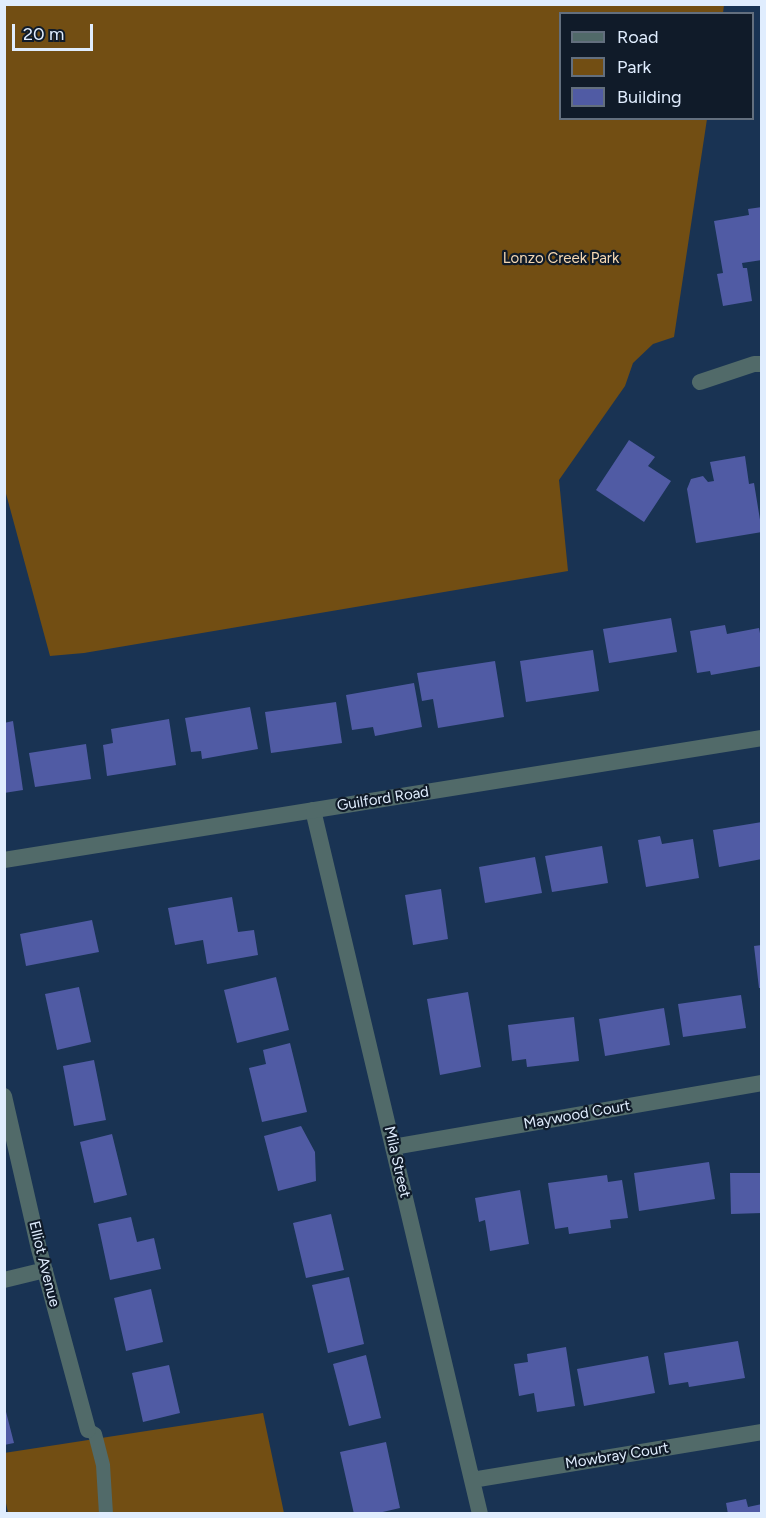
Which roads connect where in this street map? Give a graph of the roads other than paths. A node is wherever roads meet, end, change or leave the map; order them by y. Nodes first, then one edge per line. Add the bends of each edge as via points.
1 (762, 364) edge
2 (700, 382) dead end
3 (762, 738) edge
4 (313, 810) junction
5 (4, 860) edge
6 (762, 1083) edge
7 (4, 1096) edge
8 (393, 1147) junction
9 (45, 1270) junction
10 (4, 1280) edge
11 (88, 1430) joint
12 (762, 1432) edge
13 (472, 1480) junction
14 (105, 1514) edge
15 (480, 1514) edge

1 - 2 street
3 - 4 street, Guilford Road
4 - 5 street, Guilford Road
4 - 8 street, Mila Street
6 - 8 street, Maywood Court
7 - 9 street, Elliot Avenue
8 - 13 street, Mila Street
9 - 10 street
9 - 11 street, Elliot Avenue
11 - 14 lane via 95,1434 103,1465
12 - 13 street, Mowbray Court
13 - 15 street, Mila Street

